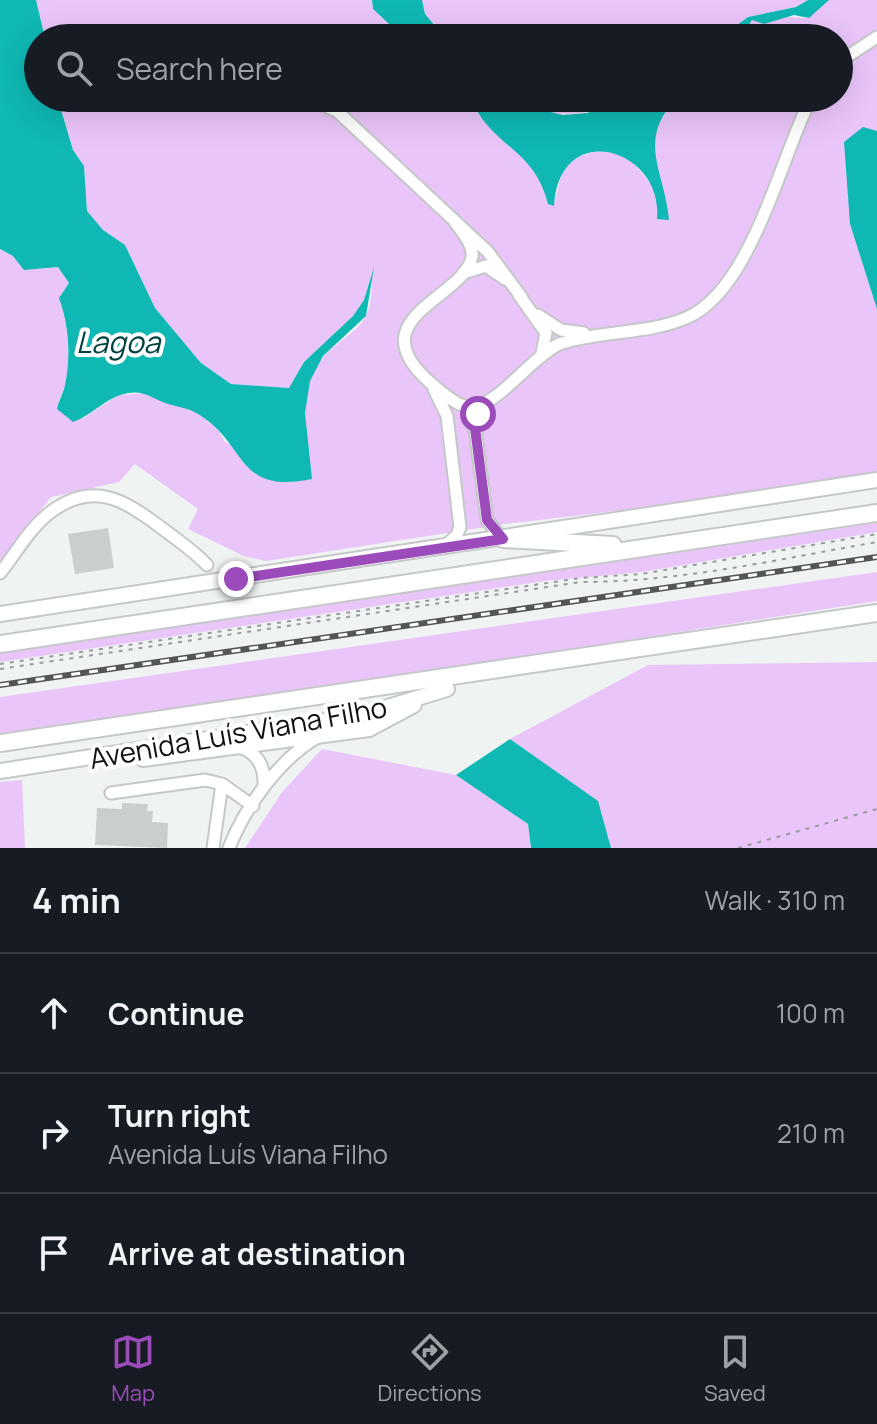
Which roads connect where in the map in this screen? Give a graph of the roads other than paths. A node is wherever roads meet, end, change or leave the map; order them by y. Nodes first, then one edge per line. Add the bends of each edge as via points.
1 (877, 37) edge
2 (853, 53) edge
3 (338, 112) edge
4 (805, 112) edge
5 (453, 219) junction
6 (463, 273) junction
7 (522, 298) junction
8 (532, 310) junction
9 (600, 333) junction
10 (542, 353) junction
11 (432, 385) junction
12 (487, 401) junction
13 (877, 480) edge
14 (877, 513) edge
15 (503, 539) junction
16 (646, 547) junction
17 (443, 548) junction
18 (207, 565) dead end
19 (0, 573) edge
20 (877, 613) edge
21 (0, 614) edge
22 (0, 644) edge
23 (563, 661) junction
24 (447, 689) junction
25 (320, 735) junction
26 (0, 744) edge
27 (237, 747) junction
28 (5, 771) edge
29 (222, 784) junction
30 (264, 787) junction
31 (111, 793) dead end
32 (253, 806) junction
33 (213, 848) edge
34 (229, 848) edge

1 - 2 street
3 - 5 street
4 - 9 street via 725,289 684,319
5 - 6 street via 472,251
5 - 7 street via 507,274
6 - 7 street via 491,268
6 - 11 street via 417,312 408,329 410,356
7 - 8 street
8 - 9 street via 561,330
8 - 10 street via 546,333
9 - 10 street
10 - 12 street
11 - 12 street via 465,406
11 - 17 street via 447,416 460,527
12 - 15 street via 475,428 487,520
13 - 15 main road
14 - 16 highway
15 - 16 highway
15 - 17 main road
16 - 22 highway
17 - 21 main road
18 - 19 street via 135,507 109,496 84,496 44,518
20 - 23 highway, Avenida Luís Viana Filho
23 - 24 highway
23 - 26 highway, Avenida Luís Viana Filho
24 - 25 main road, Avenida Luís Viana Filho via 369,729
24 - 28 main road, Avenida Luís Viana Filho via 358,716
25 - 27 main road, Avenida Luís Viana Filho
25 - 30 street via 286,759
27 - 28 main road, Avenida Luís Viana Filho via 85,767
27 - 30 street via 256,756 265,774
29 - 31 street via 205,780
29 - 32 street
29 - 33 street
30 - 32 street
32 - 34 street

